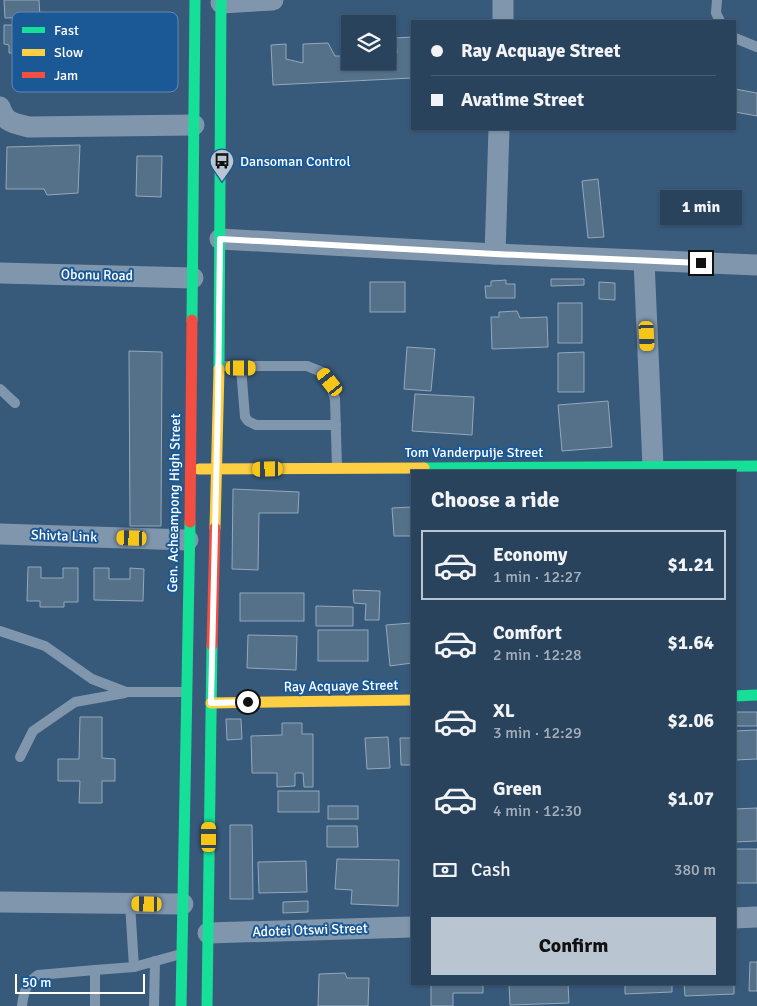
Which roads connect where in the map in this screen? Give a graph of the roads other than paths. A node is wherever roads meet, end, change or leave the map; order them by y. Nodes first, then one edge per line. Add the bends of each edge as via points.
1 (195, 0) edge
2 (273, 0) edge
3 (503, 0) edge
4 (717, 0) edge
5 (221, 2) edge
6 (503, 20) edge
7 (720, 20) edge
8 (736, 38) edge
9 (757, 47) edge
10 (1, 111) edge
11 (194, 125) junction
12 (499, 130) edge
13 (220, 239) junction
14 (495, 254) junction
15 (644, 261) junction
16 (757, 265) edge
17 (0, 273) edge
18 (193, 278) junction
19 (218, 366) junction
20 (241, 368) junction
21 (0, 389) edge
22 (15, 403) dead end
23 (336, 425) junction
24 (653, 466) junction
25 (757, 466) edge
26 (191, 468) junction
27 (337, 468) junction
28 (216, 470) junction
29 (0, 534) edge
30 (188, 540) junction
31 (0, 631) edge
32 (126, 692) junction
33 (186, 692) junction
34 (736, 696) edge
35 (757, 696) edge
36 (411, 700) edge
37 (211, 703) junction
38 (20, 757) dead end
39 (0, 902) edge
40 (130, 904) junction
41 (183, 904) junction
42 (757, 917) edge
43 (736, 918) edge
44 (411, 927) edge
45 (208, 933) junction
46 (182, 953) junction
47 (155, 961) junction
48 (134, 966) junction
49 (95, 970) junction
50 (22, 1006) edge
51 (95, 1006) edge
52 (154, 1006) edge
53 (180, 1006) edge
54 (207, 1006) edge

1 - 11 main road, Gen. Acheampong High Street
2 - 5 street
3 - 6 street
4 - 7 lane via 716,13
5 - 13 main road
8 - 9 lane
10 - 11 street via 11,123 29,127
11 - 18 main road, Gen. Acheampong High Street
12 - 14 street
13 - 14 street
13 - 19 main road
14 - 15 street
15 - 16 street
15 - 24 street
17 - 18 street, Obonu Road
18 - 26 main road, Gen. Acheampong High Street
19 - 20 lane
19 - 28 main road
20 - 23 lane via 308,366 322,372 330,382 335,399
20 - 23 lane via 244,411 248,421 256,425
21 - 22 lane
23 - 27 lane
24 - 25 main road, Tom Vanderpuije Street
24 - 27 main road, Tom Vanderpuije Street
26 - 28 main road, Tom Vanderpuije Street
26 - 30 main road, Gen. Acheampong High Street
27 - 28 main road, Tom Vanderpuije Street
28 - 37 main road
29 - 30 street, Shivta Link
30 - 33 main road, Gen. Acheampong High Street
31 - 32 lane via 45,646 92,679
32 - 33 lane
32 - 38 lane via 74,702 33,731
33 - 41 main road, Gen. Acheampong High Street
34 - 35 main road
36 - 37 main road, Ray Acquaye Street
37 - 45 main road
39 - 40 street
40 - 41 street
40 - 48 lane
41 - 46 main road, Gen. Acheampong High Street
42 - 43 street
44 - 45 street, Adotei Otswi Street
45 - 54 main road
46 - 47 lane
46 - 53 main road, Gen. Acheampong High Street
47 - 48 lane
47 - 52 lane
48 - 49 lane
49 - 50 lane via 38,976 26,987
49 - 51 lane

